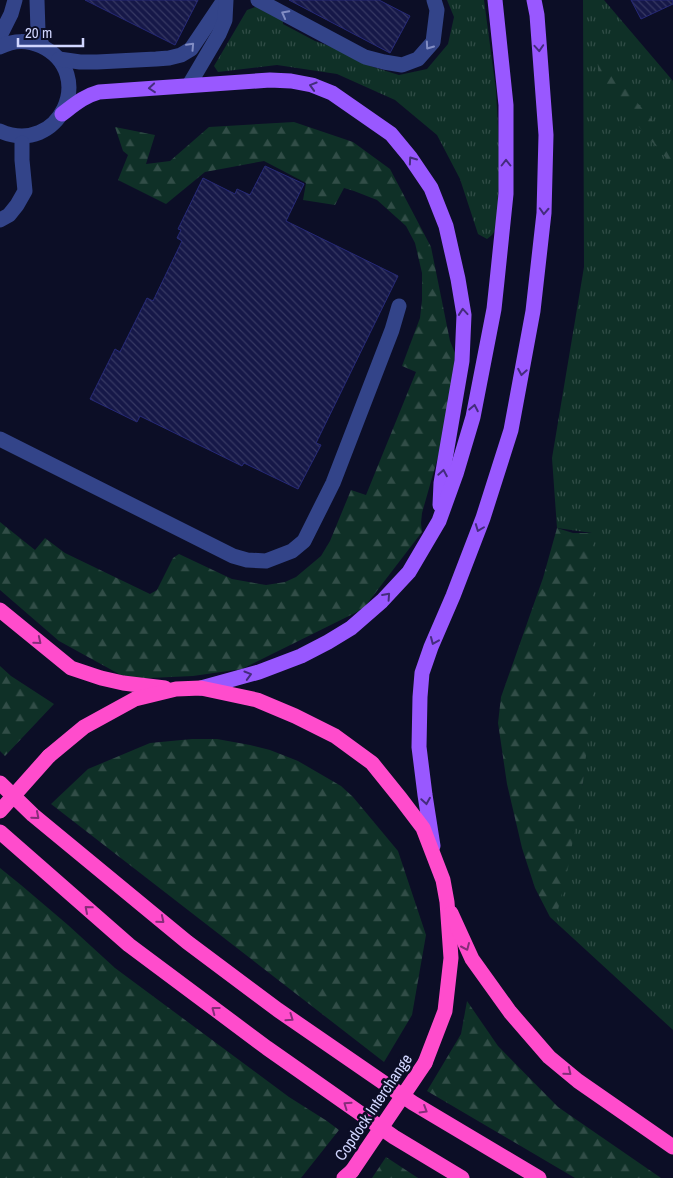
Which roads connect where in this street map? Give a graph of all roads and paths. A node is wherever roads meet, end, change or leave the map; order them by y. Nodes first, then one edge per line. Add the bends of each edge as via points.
1 (37, 0) edge
2 (225, 0) edge
3 (258, 0) edge
4 (434, 0) edge
5 (495, 0) edge
6 (534, 0) edge
7 (12, 3) edge
8 (0, 36) edge
9 (42, 46) junction
10 (0, 47) edge
11 (59, 60) junction
12 (188, 85) junction
13 (62, 114) junction
14 (0, 131) edge
15 (22, 143) dead end
16 (0, 220) edge
17 (399, 306) dead end
18 (0, 439) edge
19 (439, 521) junction
20 (0, 610) edge
21 (201, 688) junction
22 (176, 689) junction
23 (0, 783) edge
24 (0, 811) edge
25 (0, 832) edge
26 (436, 861) junction
27 (446, 902) junction
28 (673, 1147) edge
29 (348, 1174) edge
30 (462, 1178) edge
31 (539, 1178) edge

1 - 9 street
11 -> 2 street via 156,60 182,55 191,49
2 - 12 street via 225,20 219,34
4 -> 3 street via 437,10 433,42 418,58 402,65 365,57
19 -> 5 main road via 473,417 494,309 506,194 506,105
6 -> 26 main road via 546,135 544,213 532,311 511,430 483,518 422,672 420,752
7 - 8 street
9 - 10 street via 19,41
9 - 11 street
11 - 13 street via 69,86 68,101
12 -> 13 main road via 99,92 89,95
19 -> 12 main road via 441,483 462,361 464,315 446,226 431,188 391,134 332,92 291,81
13 - 14 street via 36,135 25,137
15 - 16 street via 25,192 18,205
17 - 18 street via 328,492 304,541 292,551 266,561 233,556
21 -> 19 main road via 301,656 350,628 382,602 408,572
20 -> 22 highway via 71,668 123,683
21 - 22 highway, Copdock Interchange
21 - 26 highway, Copdock Interchange via 257,700 295,716 335,736 372,763 423,828
22 - 24 highway, Copdock Interchange, bridge via 135,699 84,727 49,756
23 -> 31 highway via 187,942 278,1010 413,1103
30 -> 25 highway via 394,1137 129,945
26 - 27 highway, Copdock Interchange
27 -> 28 highway via 472,959 510,1012 549,1057
27 - 29 highway, Copdock Interchange, bridge via 451,958 445,1012 425,1063

